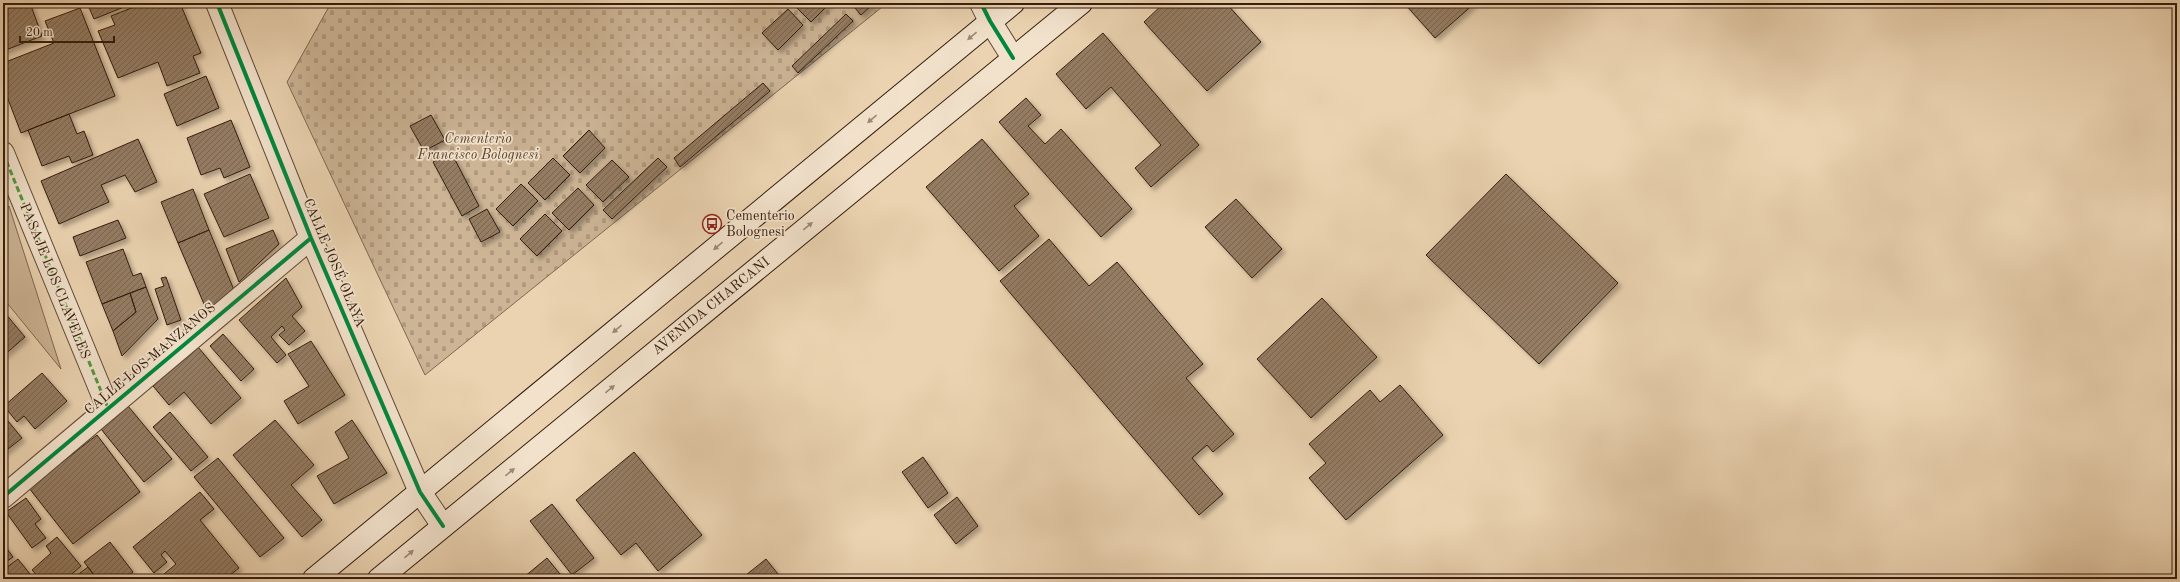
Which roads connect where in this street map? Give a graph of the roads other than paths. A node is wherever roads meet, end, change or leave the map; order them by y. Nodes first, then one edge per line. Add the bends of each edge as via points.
1 (217, 3) edge
2 (1013, 3) edge
3 (1081, 3) edge
4 (986, 12) edge
5 (1013, 58) junction
6 (3, 153) edge
7 (9, 187) edge
8 (311, 238) junction
9 (108, 408) junction
10 (420, 492) junction
11 (3, 497) edge
12 (443, 526) junction
13 (314, 579) edge
14 (379, 579) edge

1 - 8 main road, CALLE JOSÉ OLAYA
2 - 4 main road
3 - 5 main road, AVENIDA CHARCANI
4 - 5 main road
4 -> 10 main road
12 -> 5 main road, AVENIDA CHARCANI
6 - 7 main road, PASAJE LOS CLAVELES
7 - 9 main road, PASAJE LOS CLAVELES
8 - 9 main road, CALLE LOS MANZANOS
8 - 10 main road, CALLE JOSÉ OLAYA
9 - 11 main road, CALLE LOS MANZANOS
10 - 12 main road, CALLE JOSÉ OLAYA
10 - 13 main road
14 -> 12 main road, AVENIDA CHARCANI

